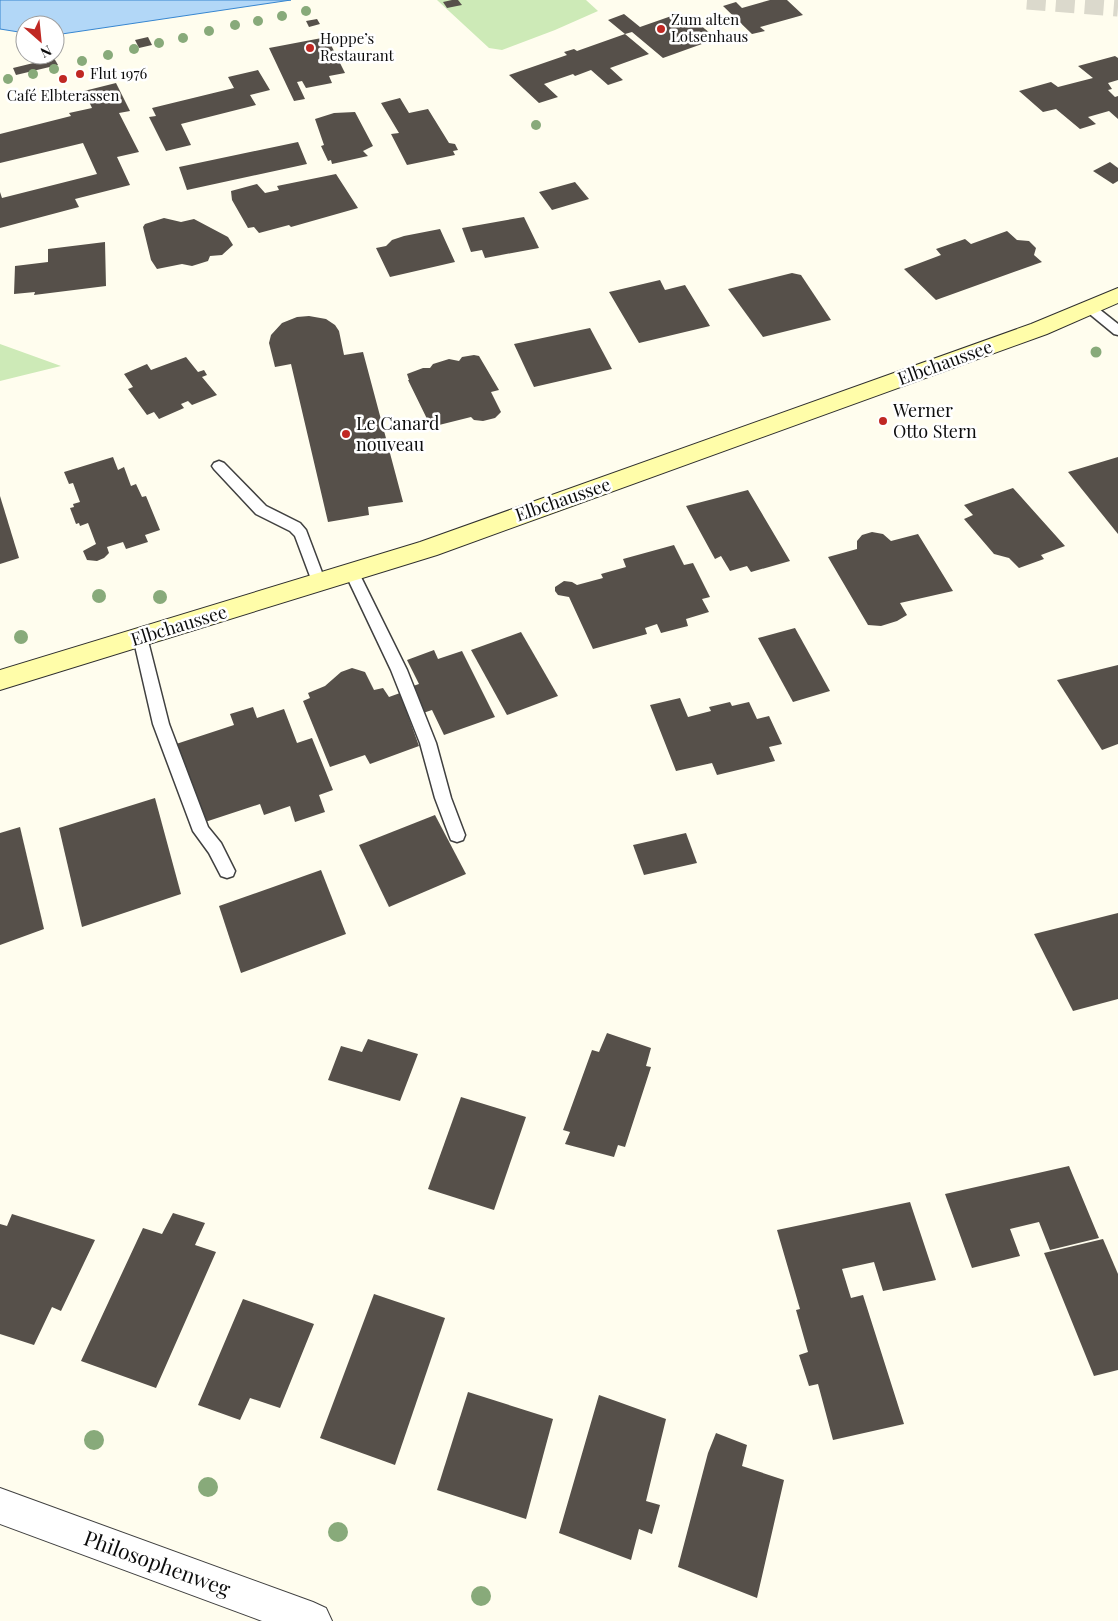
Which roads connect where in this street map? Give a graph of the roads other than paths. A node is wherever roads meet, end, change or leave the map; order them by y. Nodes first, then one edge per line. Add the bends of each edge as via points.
1 (1118, 295) edge
2 (1090, 308) junction
3 (1118, 331) edge
4 (219, 466) dead end
5 (352, 573) junction
6 (319, 583) junction
7 (140, 637) junction
8 (0, 680) edge
9 (457, 836) dead end
10 (227, 870) dead end
11 (0, 1506) edge
12 (313, 1621) edge

1 - 2 main road, Elbchaussee
2 - 3 lane
2 - 5 main road, Elbchaussee via 743,436
4 - 6 lane via 261,510 295,527 301,534
5 - 6 main road, Elbchaussee
5 - 9 lane via 428,743
6 - 7 main road, Elbchaussee
7 - 8 main road, Elbchaussee
7 - 10 lane via 160,724 201,831
11 - 12 street, Philosophenweg

